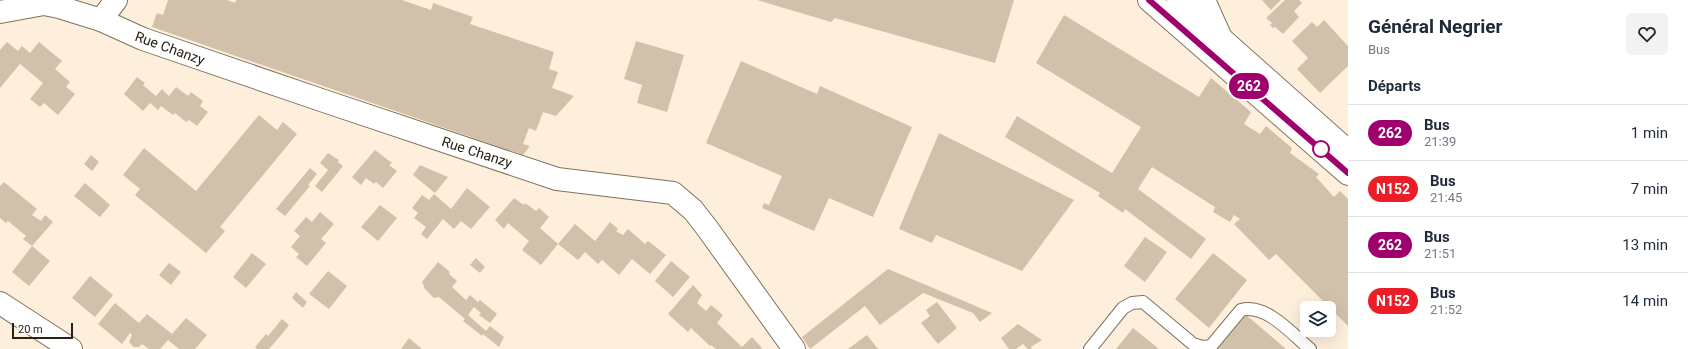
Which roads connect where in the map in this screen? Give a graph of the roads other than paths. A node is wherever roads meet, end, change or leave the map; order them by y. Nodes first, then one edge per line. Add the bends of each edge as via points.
1 (116, 0) edge
2 (1149, 0) edge
3 (1178, 0) edge
4 (1204, 0) edge
5 (0, 12) edge
6 (101, 20) junction
7 (1221, 38) junction
8 (1348, 151) edge
9 (1348, 174) edge
10 (0, 303) edge
11 (71, 349) edge
12 (794, 349) edge
13 (1090, 349) edge
14 (1310, 349) edge

1 - 6 street
2 - 9 street
3 - 7 street
4 - 7 street
5 - 6 street, Rue Chanzy via 44,4
6 - 12 street, Rue Chanzy via 143,39 557,179 672,193 693,210
7 - 8 street
10 - 11 street
13 - 14 lane via 1123,308 1132,303 1143,302 1193,344 1202,347 1211,346 1241,310 1247,308 1268,313

